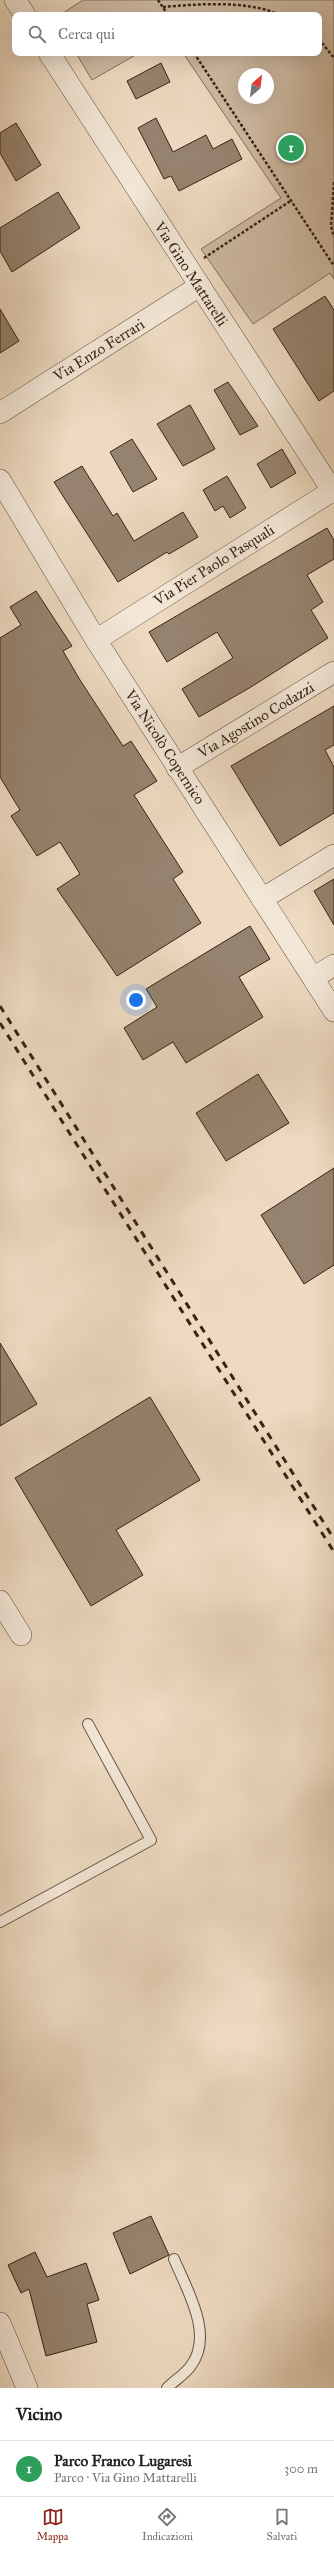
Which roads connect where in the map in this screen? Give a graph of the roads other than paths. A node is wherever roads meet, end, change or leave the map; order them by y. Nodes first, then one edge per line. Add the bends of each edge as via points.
1 (15, 0) edge
2 (23, 12) edge
3 (51, 56) edge
4 (198, 287) junction
5 (0, 413) edge
6 (0, 480) edge
7 (333, 492) edge
8 (96, 640) junction
9 (334, 672) edge
10 (177, 768) junction
11 (334, 855) edge
12 (262, 899) junction
13 (334, 965) edge
14 (313, 978) junction
15 (334, 1011) edge
16 (0, 1601) edge
17 (21, 1635) dead end
18 (88, 1724) dead end
19 (0, 1922) edge
20 (174, 2259) dead end
21 (0, 2323) edge
22 (8, 2367) edge
23 (27, 2388) edge
24 (167, 2388) edge

1 - 2 street
3 - 4 street, Via Gino Mattarelli
4 - 5 street, Via Enzo Ferrari
4 - 7 street, Via Gino Mattarelli
6 - 8 street, Via Nicolò Copernico
7 - 8 street, Via Pier Paolo Pasquali
8 - 10 street, Via Nicolò Copernico
9 - 10 street, Via Agostino Codazzi
10 - 12 street, Via Nicolò Copernico
11 - 12 street
12 - 14 street, Via Nicolò Copernico
13 - 14 street
14 - 15 street, Via Nicolò Copernico
16 - 17 street
18 - 19 lane via 151,1840
20 - 24 lane via 194,2304 201,2341 191,2367
21 - 22 street
22 - 23 street

